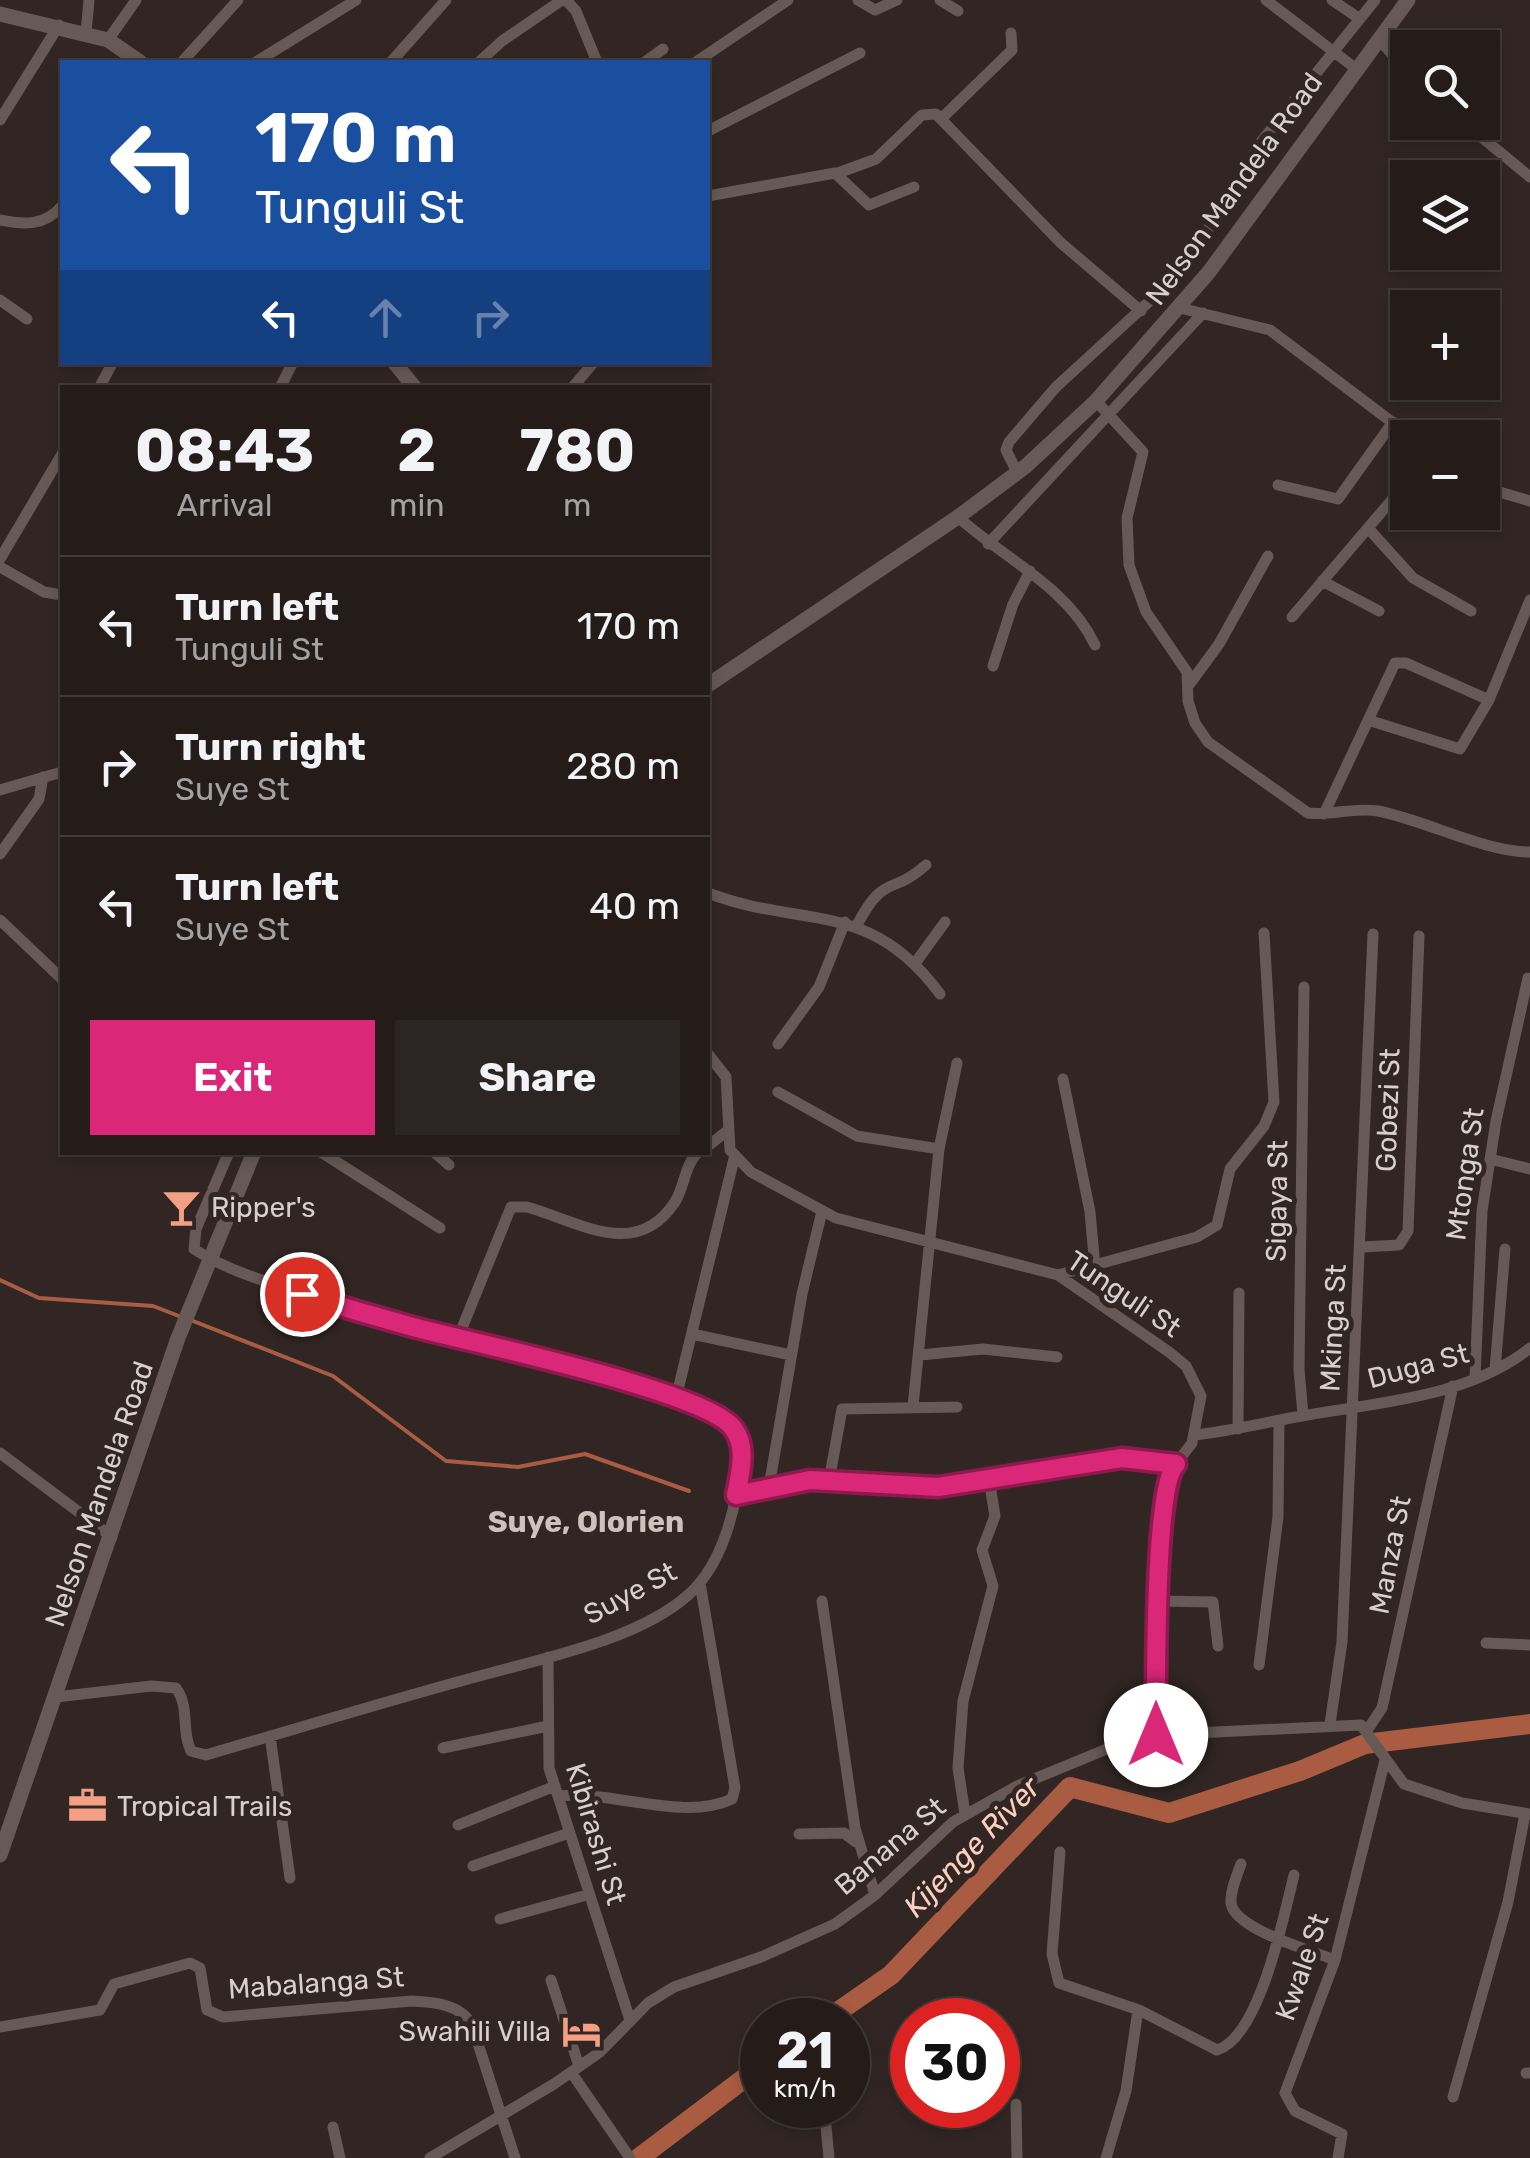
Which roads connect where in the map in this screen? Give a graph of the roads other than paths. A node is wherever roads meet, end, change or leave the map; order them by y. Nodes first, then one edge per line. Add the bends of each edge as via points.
1 (89, 0) edge
2 (136, 0) edge
3 (238, 0) edge
4 (356, 0) edge
5 (446, 0) edge
6 (564, 0) edge
7 (788, 0) edge
8 (858, 0) edge
9 (897, 0) edge
10 (940, 0) edge
11 (1266, 0) edge
12 (1332, 0) edge
13 (1376, 0) edge
14 (1408, 0) edge
15 (958, 11) dead end
16 (0, 14) edge
17 (1360, 19) junction
18 (59, 25) junction
19 (86, 33) junction
20 (1011, 33) dead end
21 (1379, 39) junction
22 (108, 40) junction
23 (663, 48) dead end
24 (1334, 49) junction
25 (1390, 52) edge
26 (860, 53) dead end
27 (137, 60) edge
28 (184, 60) edge
29 (259, 60) edge
30 (392, 60) edge
31 (481, 60) edge
32 (597, 60) edge
33 (648, 60) edge
34 (699, 60) edge
35 (1355, 68) junction
36 (943, 118) junction
37 (0, 120) edge
38 (710, 130) edge
39 (1485, 140) edge
40 (838, 173) junction
41 (1530, 177) edge
42 (914, 187) dead end
43 (710, 196) edge
44 (60, 207) edge
45 (0, 220) edge
46 (0, 300) edge
47 (1180, 308) junction
48 (1141, 311) junction
49 (1203, 313) junction
50 (26, 319) dead end
51 (396, 365) edge
52 (591, 365) edge
53 (413, 385) edge
54 (575, 385) edge
55 (1096, 401) junction
56 (1110, 416) junction
57 (1390, 420) edge
58 (1390, 426) edge
59 (60, 457) edge
60 (1018, 472) junction
61 (1278, 485) dead end
62 (1500, 492) edge
63 (1530, 501) edge
64 (1390, 502) edge
65 (958, 517) junction
66 (1368, 528) junction
67 (988, 544) junction
68 (1268, 556) dead end
69 (0, 558) edge
70 (0, 567) edge
71 (1030, 571) junction
72 (1322, 581) junction
73 (60, 595) edge
74 (1530, 600) edge
75 (1379, 611) dead end
76 (1471, 611) dead end
77 (1292, 617) dead end
78 (1095, 645) dead end
79 (993, 666) dead end
80 (710, 684) edge
81 (1189, 685) junction
82 (1489, 700) junction
83 (1368, 720) junction
84 (60, 773) edge
85 (43, 777) junction
86 (0, 790) edge
87 (1324, 814) junction
88 (1530, 852) edge
89 (0, 854) edge
90 (926, 864) dead end
91 (710, 894) edge
92 (0, 920) edge
93 (945, 922) dead end
94 (851, 924) junction
95 (1264, 933) dead end
96 (1373, 934) dead end
97 (1419, 936) dead end
98 (916, 962) junction
99 (60, 977) edge
100 (1528, 978) edge
101 (1304, 987) dead end
102 (940, 994) dead end
103 (778, 1044) dead end
104 (710, 1056) edge
105 (956, 1063) dead end
106 (1062, 1079) dead end
107 (778, 1092) dead end
108 (727, 1131) junction
109 (710, 1144) edge
110 (938, 1149) junction
111 (227, 1155) edge
112 (253, 1155) edge
113 (326, 1155) edge
114 (438, 1155) edge
115 (697, 1155) edge
116 (734, 1159) junction
117 (1490, 1159) junction
118 (450, 1165) dead end
119 (1530, 1169) edge
120 (822, 1211) junction
121 (440, 1228) dead end
122 (933, 1241) junction
123 (1362, 1247) junction
124 (1506, 1249) dead end
125 (209, 1259) junction
126 (1095, 1266) junction
127 (1058, 1276) junction
128 (1239, 1293) dead end
129 (692, 1334) junction
130 (458, 1338) junction
131 (1530, 1348) edge
132 (791, 1355) junction
133 (920, 1355) junction
134 (1056, 1357) dead end
135 (1495, 1370) junction
136 (1475, 1379) junction
137 (1454, 1386) junction
138 (676, 1398) junction
139 (913, 1406) junction
140 (957, 1408) dead end
141 (1354, 1409) junction
142 (1303, 1416) junction
143 (1279, 1421) junction
144 (1238, 1428) junction
145 (1194, 1436) junction
146 (0, 1452) edge
147 (1176, 1464) junction
148 (989, 1479) junction
149 (829, 1481) junction
150 (769, 1487) junction
151 (736, 1495) junction
152 (112, 1537) junction
153 (700, 1583) junction
154 (822, 1601) dead end
155 (1158, 1601) junction
156 (1486, 1642) dead end
157 (1530, 1645) edge
158 (1218, 1646) dead end
159 (548, 1657) junction
160 (1259, 1665) dead end
161 (56, 1697) junction
162 (1330, 1724) junction
163 (548, 1726) junction
164 (1369, 1732) junction
165 (1156, 1735) junction
166 (270, 1736) junction
167 (443, 1748) dead end
168 (1383, 1755) junction
169 (557, 1791) junction
170 (965, 1814) junction
171 (1527, 1814) edge
172 (458, 1826) dead end
173 (569, 1832) junction
174 (799, 1834) dead end
175 (859, 1846) junction
176 (1060, 1852) dead end
177 (0, 1855) edge
178 (1241, 1864) dead end
179 (474, 1866) dead end
180 (1294, 1875) dead end
181 (290, 1878) dead end
182 (587, 1895) junction
183 (875, 1895) junction
184 (500, 1918) dead end
185 (1280, 1938) junction
186 (1334, 1960) junction
187 (551, 1980) dead end
188 (1138, 2010) junction
189 (630, 2020) junction
190 (0, 2027) edge
191 (575, 2069) junction
192 (1453, 2097) dead end
193 (501, 2116) junction
194 (333, 2127) dead end
195 (826, 2128) edge
196 (1016, 2128) edge
197 (340, 2158) edge
198 (430, 2158) edge
199 (515, 2158) edge
200 (630, 2158) edge
201 (829, 2158) edge
202 (1017, 2158) edge
203 (1106, 2158) edge
204 (1338, 2158) edge

1 - 19 street
2 - 22 street
3 - 28 street
4 - 29 street
5 - 30 street
6 - 31 street
6 - 32 street via 576,11
7 - 34 street
8 - 9 street via 875,10
10 - 15 street
11 - 24 street
12 - 17 street
13 - 17 street
14 - 21 main road, Nelson Mandela Road
16 - 18 main road
17 - 24 street
18 - 19 main road
18 - 37 street
19 - 22 main road
20 - 36 street via 1012,50
21 - 25 street
21 - 35 main road, Nelson Mandela Road
22 - 27 main road
23 - 33 street
24 - 35 street
24 - 48 street via 1261,142 1202,238
26 - 38 street
35 - 47 main road, Nelson Mandela Road
36 - 40 street via 927,112 876,159
36 - 48 street via 1061,243
39 - 41 street
40 - 42 street via 868,206
40 - 43 street
44 - 45 street via 41,221
46 - 50 street
47 - 49 street
47 - 55 main road, Nelson Mandela Road
48 - 60 street via 1056,387 1010,442 1006,450
49 - 56 street
49 - 57 street via 1270,330
51 - 53 main road
52 - 54 street
55 - 56 street
55 - 60 main road, Nelson Mandela Road
56 - 67 street
56 - 81 street via 1143,452 1126,518 1132,580 1188,672
58 - 61 street via 1338,499
59 - 69 street
60 - 65 main road, Nelson Mandela Road
62 - 63 street
64 - 66 street
65 - 67 street
65 - 80 main road, Nelson Mandela Road
66 - 72 street
66 - 76 street via 1413,578
67 - 71 street
68 - 81 street
70 - 73 street
71 - 78 street via 1083,622
71 - 79 street
72 - 75 street
72 - 77 street
74 - 82 street
81 - 87 street via 1191,712 1208,742 1301,810
82 - 83 street via 1460,749
82 - 83 street via 1398,662
83 - 87 street
84 - 85 street
85 - 86 street
85 - 89 street via 39,800
87 - 88 street via 1379,811
90 - 94 street via 877,891
91 - 94 street
92 - 99 street
93 - 98 street
94 - 98 street
94 - 103 street via 819,987
95 - 126 street via 1274,1102 1230,1169 1217,1225 1197,1237
96 - 123 street, Mkinga St
97 - 123 street, Gobezi St via 1408,1231 1399,1245
98 - 102 street
100 - 117 street, Mtonga St
101 - 142 street, Sigaya St
104 - 108 street via 726,1076
105 - 110 street
106 - 126 street
107 - 110 street via 863,1138
108 - 109 street
108 - 116 street
110 - 122 street
111 - 125 street via 192,1240
112 - 125 main road, Nelson Mandela Road
113 - 121 street
114 - 118 street
115 - 130 street via 672,1205 651,1227 629,1237 510,1207
116 - 120 street, Tunguli St
116 - 129 street
117 - 119 street
117 - 136 street, Mtonga St
120 - 122 street, Tunguli St
120 - 132 street
122 - 127 street, Tunguli St
122 - 133 street
123 - 141 street, Mkinga St
124 - 135 street
125 - 130 street, Suye St via 340,1306
125 - 152 main road, Nelson Mandela Road
126 - 127 street
127 - 145 street, Tunguli St via 1186,1366 1200,1396
128 - 144 street
129 - 132 street
129 - 138 street
130 - 138 street, Suye St
131 - 135 street, Duga St
132 - 150 street
133 - 134 street via 983,1348
133 - 139 street
135 - 136 street, Duga St
136 - 137 street, Duga St
137 - 141 street, Duga St
137 - 164 street, Manza St via 1382,1708
138 - 151 street, Suye St via 733,1428 742,1451
139 - 140 street
139 - 149 street via 842,1409
141 - 142 street, Duga St
141 - 162 street, Mkinga St via 1342,1642
142 - 143 street, Duga St
143 - 144 street, Duga St
143 - 160 street via 1278,1516
144 - 145 street, Duga St
145 - 147 street
146 - 152 street
147 - 148 street via 1122,1458
147 - 155 street via 1166,1487
148 - 149 street via 938,1487
148 - 170 street via 995,1516 982,1550 993,1586 963,1702 958,1768
149 - 150 street
150 - 151 street
151 - 153 street, Suye St via 730,1526
152 - 161 main road, Nelson Mandela Road
153 - 159 street, Suye St via 632,1627
153 - 169 street via 732,1799 646,1804
154 - 175 street
155 - 158 street via 1213,1602
155 - 165 street
156 - 157 street
159 - 163 street, Kibirashi St
159 - 166 street, Suye St
161 - 166 street, Suye St via 168,1686 181,1692 187,1743 196,1754
161 - 177 main road, Nelson Mandela Road
162 - 164 street, Banana St via 1361,1725
162 - 165 street, Banana St
163 - 167 street
163 - 169 street, Kibirashi St
164 - 168 street
165 - 170 street, Banana St via 1032,1779
166 - 181 street
168 - 171 street via 1404,1784 1426,1794
168 - 186 street, Kwale St
169 - 172 street
169 - 173 street, Kibirashi St
170 - 183 street, Banana St
171 - 192 street
173 - 179 street
173 - 182 street, Kibirashi St
174 - 175 street via 844,1833
175 - 183 street
176 - 188 street via 1052,1954 1059,1983
178 - 185 street via 1234,1910 1248,1925
180 - 185 street
182 - 184 street
182 - 189 street, Kibirashi St
183 - 189 street, Banana St via 816,1934 674,1986
185 - 186 street
185 - 188 street via 1229,2046 1212,2049
186 - 204 street, Kwale St via 1285,2092 1295,2111 1342,2134
187 - 191 street
188 - 203 street via 1126,2091
189 - 191 street, Banana St
190 - 193 street, Mabalanga St via 100,2010 114,1984 190,1963 200,1968 207,2010 223,2016 426,2001 467,2016
191 - 193 street, Banana St
191 - 200 street
193 - 198 street, Banana St
193 - 199 street
194 - 197 street
195 - 201 street
196 - 202 street

